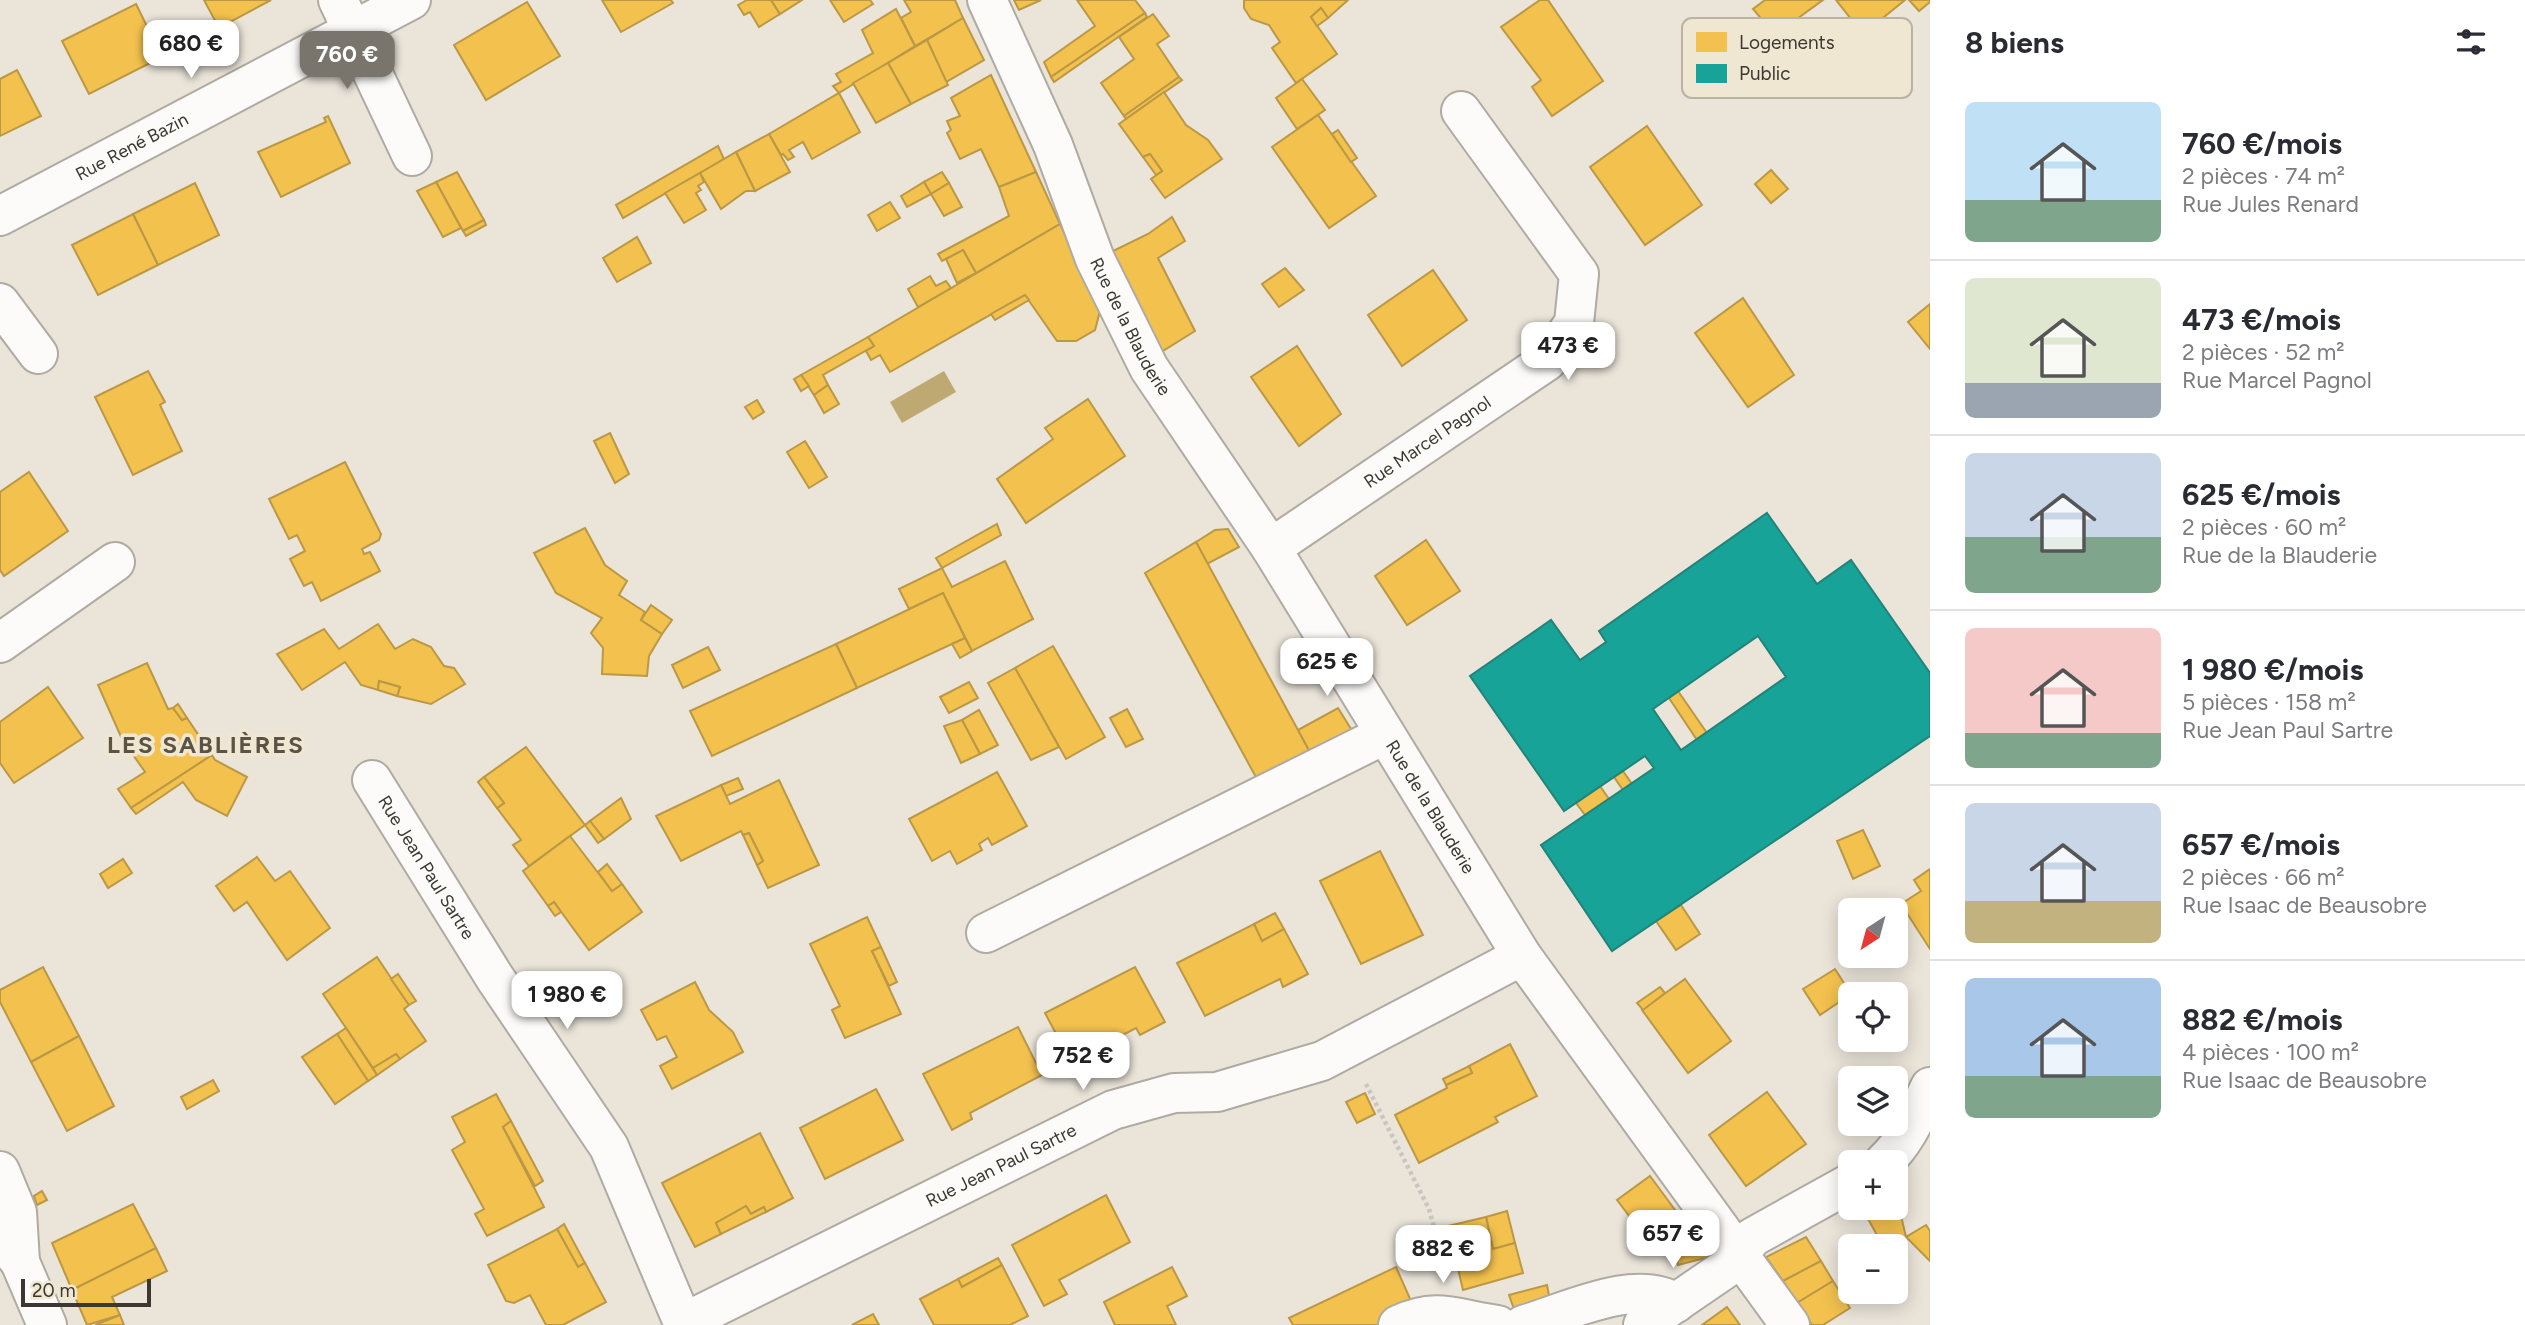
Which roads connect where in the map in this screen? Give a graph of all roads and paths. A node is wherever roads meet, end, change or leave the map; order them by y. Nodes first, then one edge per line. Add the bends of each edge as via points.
1 (411, 0) edge
2 (987, 0) edge
3 (345, 15) edge
4 (1461, 111) dead end
5 (412, 156) dead end
6 (0, 216) edge
7 (0, 303) edge
8 (38, 354) dead end
9 (1271, 548) junction
10 (115, 562) dead end
11 (0, 643) edge
12 (1384, 734) junction
13 (373, 780) dead end
14 (986, 933) dead end
15 (1522, 956) junction
16 (1348, 1048) junction
17 (1930, 1087) edge
18 (1897, 1150) edge
19 (0, 1171) edge
20 (1838, 1190) edge
21 (10, 1249) edge
22 (1738, 1254) junction
23 (1676, 1303) junction
24 (1458, 1317) junction
25 (683, 1324) edge
26 (47, 1325) edge
27 (1398, 1325) edge
28 (1498, 1325) edge
29 (1523, 1325) edge
30 (1643, 1325) edge
31 (1790, 1325) edge

1 - 3 street, Rue René Bazin
2 - 9 street, Rue de la Blauderie via 1054,145 1095,259 1149,368
3 - 5 street
3 - 6 street, Rue René Bazin
4 - 9 street, Rue Marcel Pagnol via 1579,274 1574,323 1547,361
7 - 8 street
9 - 12 street, Rue de la Blauderie
10 - 11 street
12 - 14 street
12 - 15 street, Rue de la Blauderie
13 - 25 street, Rue Jean Paul Sartre via 495,978 609,1147
15 - 16 street, Rue Jean Paul Sartre
15 - 22 street, Rue de la Blauderie
16 - 24 path via 1429,1209
16 - 25 street, Rue Jean Paul Sartre via 1322,1061 1217,1092 1174,1093 1113,1110
17 - 18 street
19 - 21 street via 17,1212
20 - 22 street via 1753,1237
21 - 26 street
22 - 23 street via 1725,1269
22 - 31 street, Rue de la Blauderie
23 - 29 street via 1663,1295 1630,1292
23 - 30 street
24 - 27 street via 1419,1315
24 - 28 street

